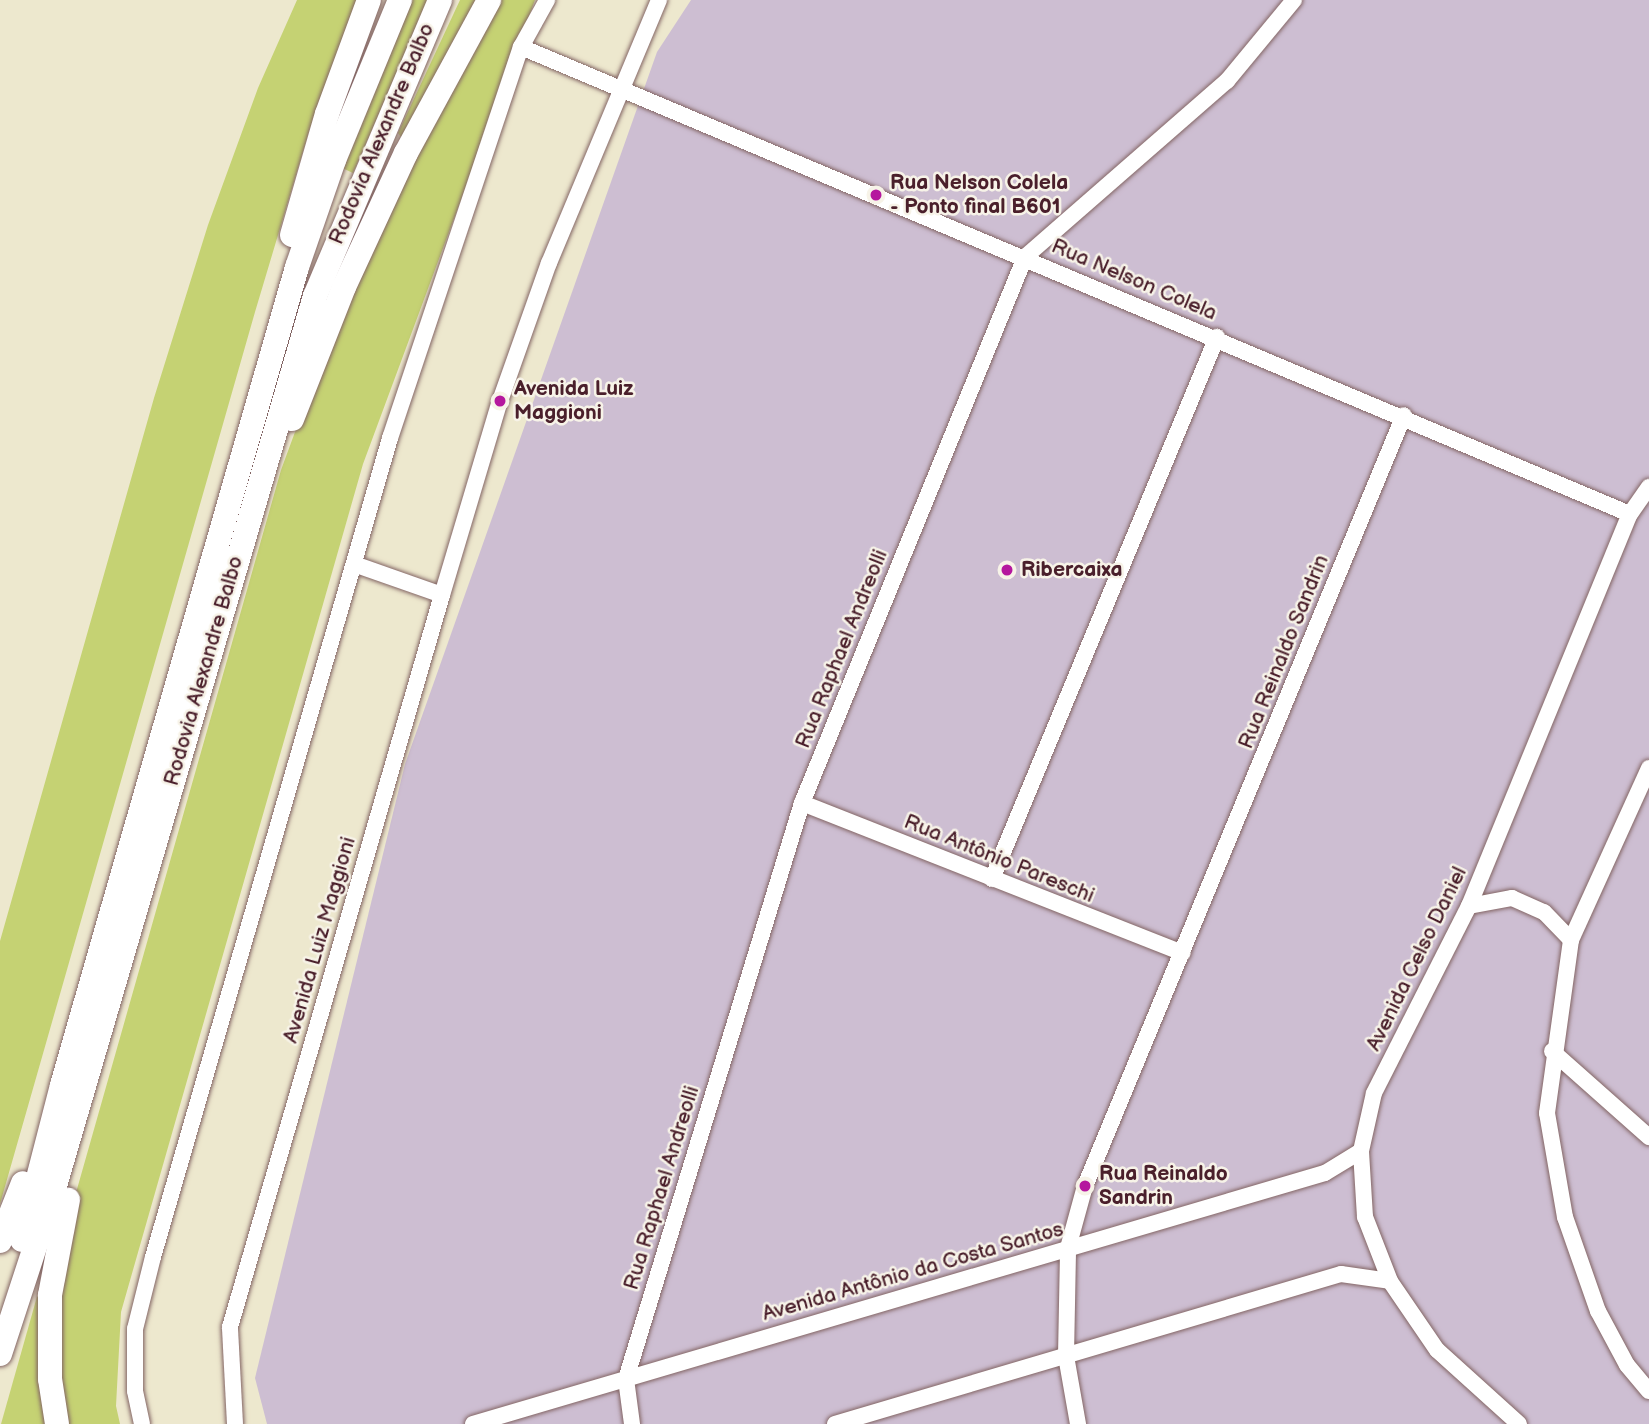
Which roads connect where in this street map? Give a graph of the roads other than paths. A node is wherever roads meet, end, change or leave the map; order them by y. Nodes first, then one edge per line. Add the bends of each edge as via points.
1 (369, 0) edge
2 (400, 0) edge
3 (440, 0) edge
4 (489, 0) edge
5 (547, 0) edge
6 (659, 0) edge
7 (1294, 0) edge
8 (521, 47) junction
9 (621, 89) junction
10 (1025, 257) junction
11 (1217, 337) junction
12 (1404, 415) junction
13 (1649, 486) edge
14 (230, 494) junction
15 (1630, 514) junction
16 (354, 564) junction
17 (228, 583) junction
18 (442, 595) junction
19 (177, 764) junction
20 (1649, 768) edge
21 (1645, 791) edge
22 (802, 803) junction
23 (992, 879) junction
24 (1469, 906) junction
25 (1570, 940) junction
26 (1182, 953) junction
27 (1552, 1051) junction
28 (62, 1085) junction
29 (1649, 1137) edge
30 (1360, 1151) junction
31 (0, 1241) edge
32 (1068, 1248) junction
33 (1390, 1280) junction
34 (0, 1326) edge
35 (0, 1354) edge
36 (1066, 1356) junction
37 (626, 1379) junction
38 (1649, 1391) edge
39 (57, 1424) edge
40 (142, 1424) edge
41 (235, 1424) edge
42 (473, 1424) edge
43 (632, 1424) edge
44 (835, 1424) edge
45 (1078, 1424) edge
46 (1519, 1424) edge

1 - 14 highway via 308,175
2 - 14 highway, Rodovia Alexandre Balbo via 334,160 297,267
3 - 17 highway, Rodovia Alexandre Balbo via 316,296
4 - 17 highway via 406,153 344,287
5 - 8 street
6 - 9 street, Avenida Luiz Maggioni
7 - 10 street, Rua Raphael Andreolli via 1227,82
8 - 9 street, Rua Nelson Colela
8 - 16 street via 390,438
9 - 10 street, Rua Nelson Colela
9 - 18 street, Avenida Luiz Maggioni via 549,263 500,401
10 - 11 street, Rua Nelson Colela
10 - 22 street, Rua Raphael Andreolli
11 - 12 street, Rua Nelson Colela
11 - 23 street
12 - 15 street, Rua Nelson Colela
12 - 26 street, Rua Reinaldo Sandrin
13 - 15 street, Avenida Celso Daniel
14 - 28 highway, Rodovia Alexandre Balbo
15 - 24 street, Avenida Celso Daniel
16 - 18 street
16 - 40 street via 135,1329 135,1391
17 - 19 highway, Rodovia Alexandre Balbo
18 - 41 street, Avenida Luiz Maggioni via 230,1327
19 - 35 highway, Rodovia Alexandre Balbo via 54,1189
19 - 39 highway via 143,916 58,1232 50,1295 50,1379
20 - 21 street
21 - 25 street
22 - 23 street, Rua Antônio Pareschi
22 - 37 street, Rua Raphael Andreolli
23 - 26 street, Rua Antônio Pareschi
24 - 25 street via 1512,898 1544,912
24 - 30 street, Avenida Celso Daniel via 1374,1093
25 - 27 street
26 - 32 street, Rua Reinaldo Sandrin via 1085,1186
27 - 29 street
27 - 38 street via 1547,1113 1565,1217 1598,1311 1627,1365
28 - 31 highway
28 - 34 highway, Rodovia Alexandre Balbo
30 - 32 street, Avenida Antônio da Costa Santos via 1325,1173
30 - 33 street, Avenida Celso Daniel via 1365,1217
32 - 36 street, Rua Reinaldo Sandrin
32 - 37 street, Avenida Antônio da Costa Santos
33 - 36 street via 1341,1274
33 - 46 street, Avenida Celso Daniel via 1437,1350
36 - 44 street
36 - 45 street, Rua Reinaldo Sandrin
37 - 42 street, Avenida Antônio da Costa Santos
37 - 43 street, Rua Raphael Andreolli

